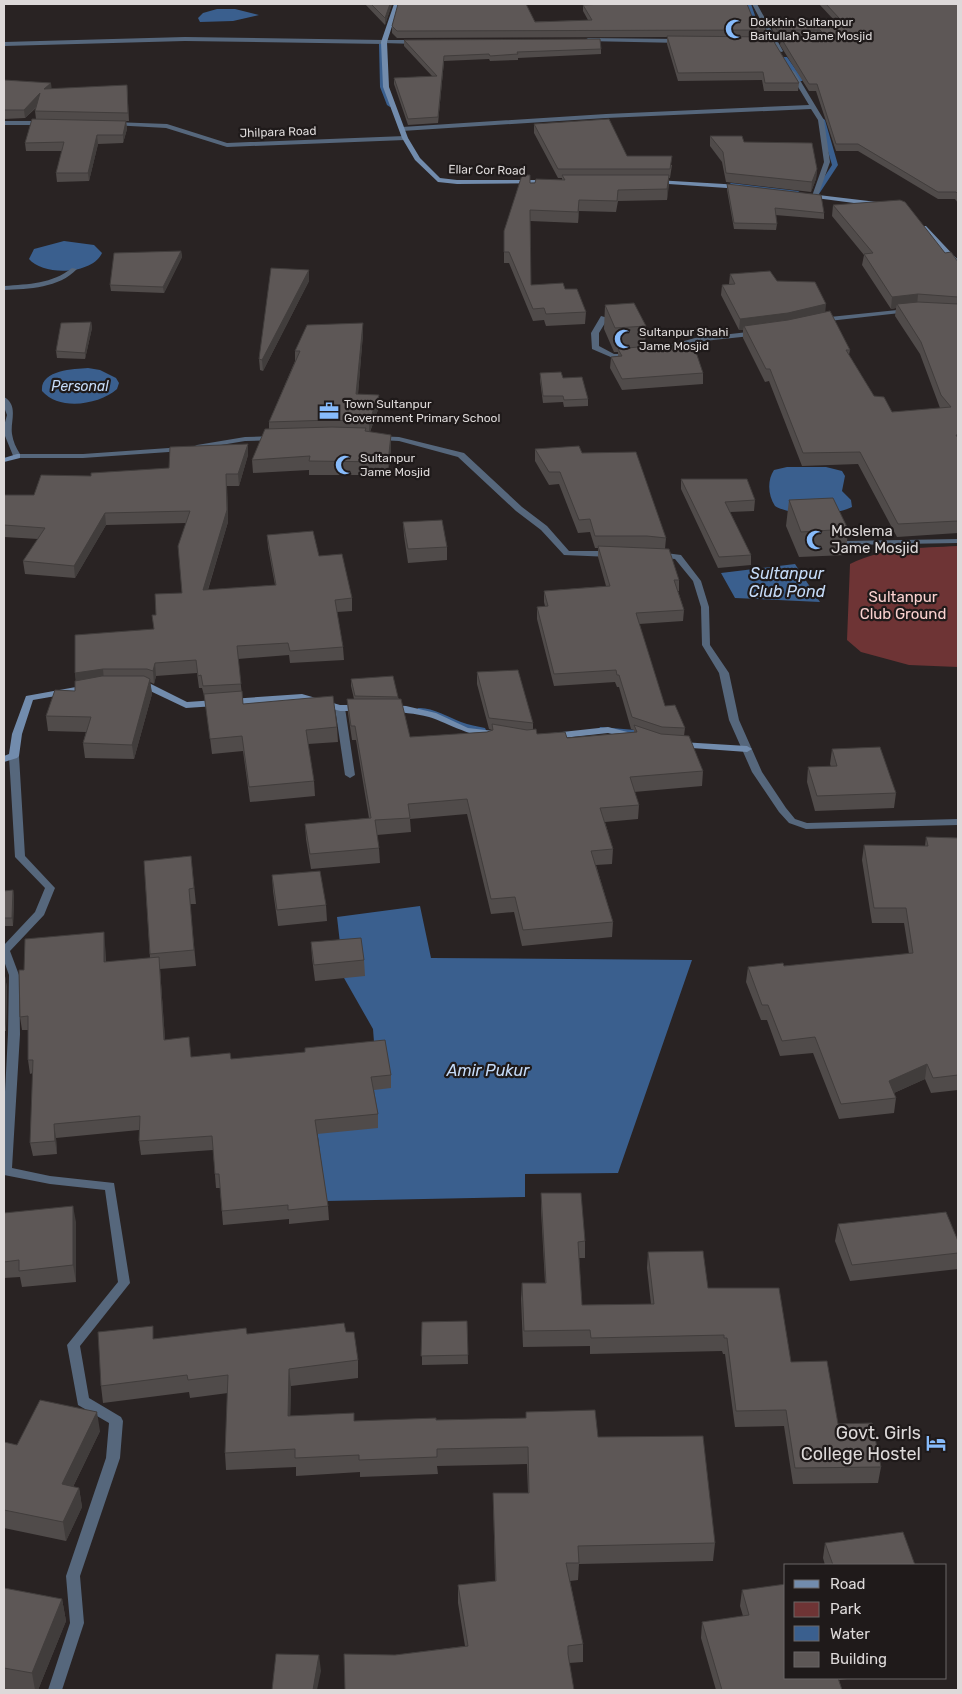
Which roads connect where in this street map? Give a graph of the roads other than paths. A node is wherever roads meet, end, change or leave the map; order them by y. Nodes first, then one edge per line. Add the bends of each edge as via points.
1 (396, 4) edge
2 (754, 4) edge
3 (578, 40) edge
4 (426, 41) edge
5 (686, 41) edge
6 (764, 41) edge
7 (773, 41) junction
8 (782, 41) edge
9 (384, 42) junction
10 (4, 44) edge
11 (783, 57) edge
12 (788, 66) edge
13 (814, 107) junction
14 (4, 123) edge
15 (52, 124) edge
16 (108, 124) edge
17 (402, 129) junction
18 (405, 138) junction
19 (554, 182) edge
20 (652, 182) edge
21 (748, 188) edge
22 (806, 195) edge
23 (815, 196) junction
24 (880, 205) edge
25 (916, 219) edge
26 (958, 264) edge
27 (74, 269) dead end
28 (4, 288) edge
29 (917, 310) edge
30 (604, 318) edge
31 (814, 322) edge
32 (767, 331) edge
33 (4, 399) edge
34 (284, 438) edge
35 (371, 438) edge
36 (17, 456) junction
37 (4, 460) edge
38 (958, 541) edge
39 (846, 543) edge
40 (646, 553) edge
41 (621, 554) edge
42 (130, 686) edge
43 (94, 687) edge
44 (340, 708) junction
45 (501, 735) edge
46 (545, 737) edge
47 (653, 742) edge
48 (669, 744) edge
49 (747, 749) junction
50 (9, 758) edge
51 (350, 775) dead end
52 (958, 822) edge
53 (5, 1171) edge
54 (54, 1690) edge

1 - 9 main road, Ellar Cor Road
2 - 7 street
3 - 5 street
4 - 9 street
6 - 7 street
7 - 8 street
7 - 11 street
9 - 10 street via 185,39
9 - 17 main road, Ellar Cor Road via 386,87
12 - 13 street
13 - 17 street
13 - 23 street via 821,120 827,162
14 - 15 street
16 - 18 street, Jhilpara Road via 167,126 227,145
17 - 18 main road, Ellar Cor Road
18 - 19 main road, Ellar Cor Road via 417,159 438,180
20 - 21 main road
22 - 23 main road
23 - 24 main road
25 - 26 main road
27 - 28 street via 41,285
29 - 31 street
30 - 32 street via 595,333 595,347 613,356 644,354 694,340
33 - 36 street via 12,415 6,428
34 - 36 street via 245,439 167,451
35 - 41 street via 399,439 461,455 544,528 567,553
36 - 37 main road
38 - 39 street
40 - 49 street via 678,557 697,581 705,607 706,645 724,672 734,720
42 - 44 main road via 148,686 186,705 302,697
43 - 50 main road via 29,698
44 - 45 main road via 406,708 433,715 466,730
44 - 51 street
46 - 47 main road via 608,730
48 - 49 main road
49 - 52 street via 757,772 782,810 792,820 806,826
50 - 53 street via 20,857 50,888 40,913 5,950 14,975 14,1043
53 - 54 street via 50,1180 110,1186 124,1283 73,1345 84,1400 116,1421 113,1458 73,1576 77,1623

